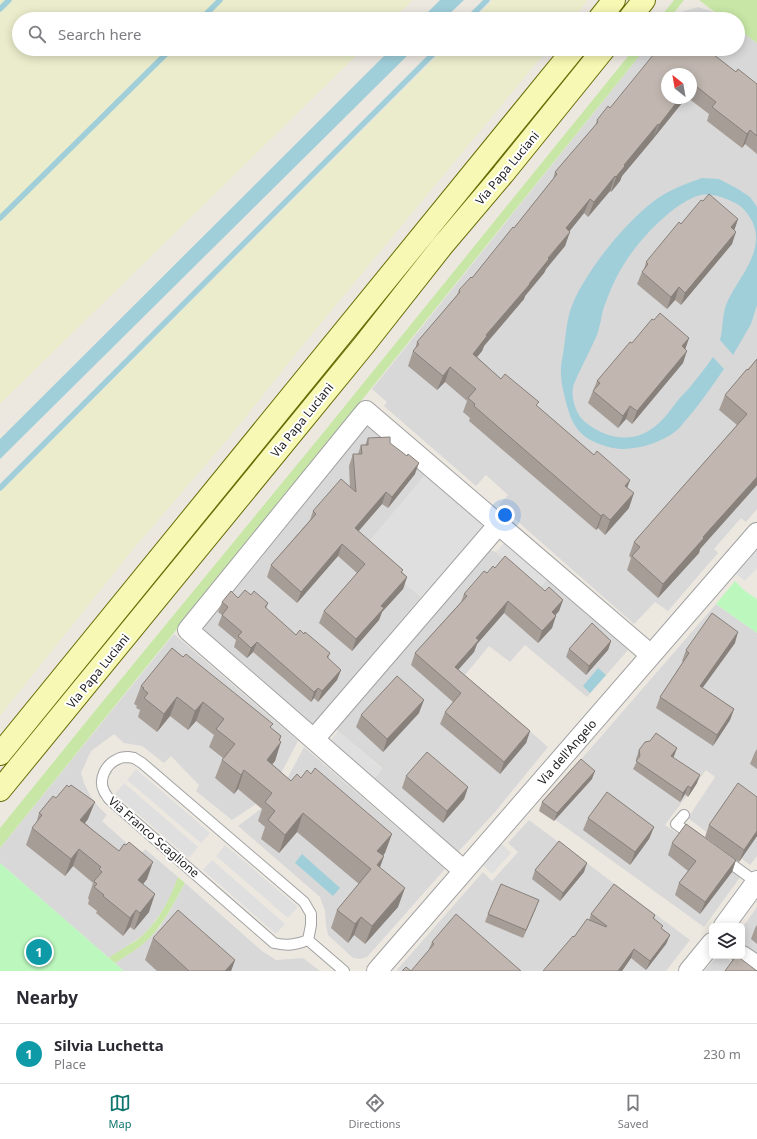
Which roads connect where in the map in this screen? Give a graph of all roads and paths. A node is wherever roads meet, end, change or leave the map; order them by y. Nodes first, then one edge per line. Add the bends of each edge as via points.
1 (614, 0) edge
2 (644, 0) edge
3 (605, 12) edge
4 (635, 12) edge
5 (568, 56) edge
6 (598, 56) edge
7 (499, 524) junction
8 (757, 533) edge
9 (651, 655) junction
10 (314, 739) junction
11 (0, 754) edge
12 (0, 790) edge
13 (684, 815) dead end
14 (700, 841) edge
15 (718, 854) edge
16 (463, 870) junction
17 (757, 881) edge
18 (726, 923) edge
19 (308, 940) junction
20 (709, 947) edge
21 (745, 958) edge
22 (757, 966) edge
23 (344, 971) edge
24 (377, 971) edge
25 (689, 971) edge

1 - 3 main road
2 - 4 main road
5 - 11 main road, Via Papa Luciani
6 - 12 main road, Via Papa Luciani
7 - 9 street
7 - 10 street
7 - 10 street via 366,411 188,630
8 - 9 street, Via dell'Angelo
9 - 16 street, Via dell'Angelo
10 - 16 street
13 - 14 lane via 676,824
15 - 17 lane
16 - 24 street, Via dell'Angelo
17 - 18 street
19 - 19 lane, Via Franco Scaglione via 311,914 304,902 142,763 128,757 111,762 104,771 102,780 109,800 274,942 293,945
19 - 23 lane
20 - 25 street
21 - 22 street

